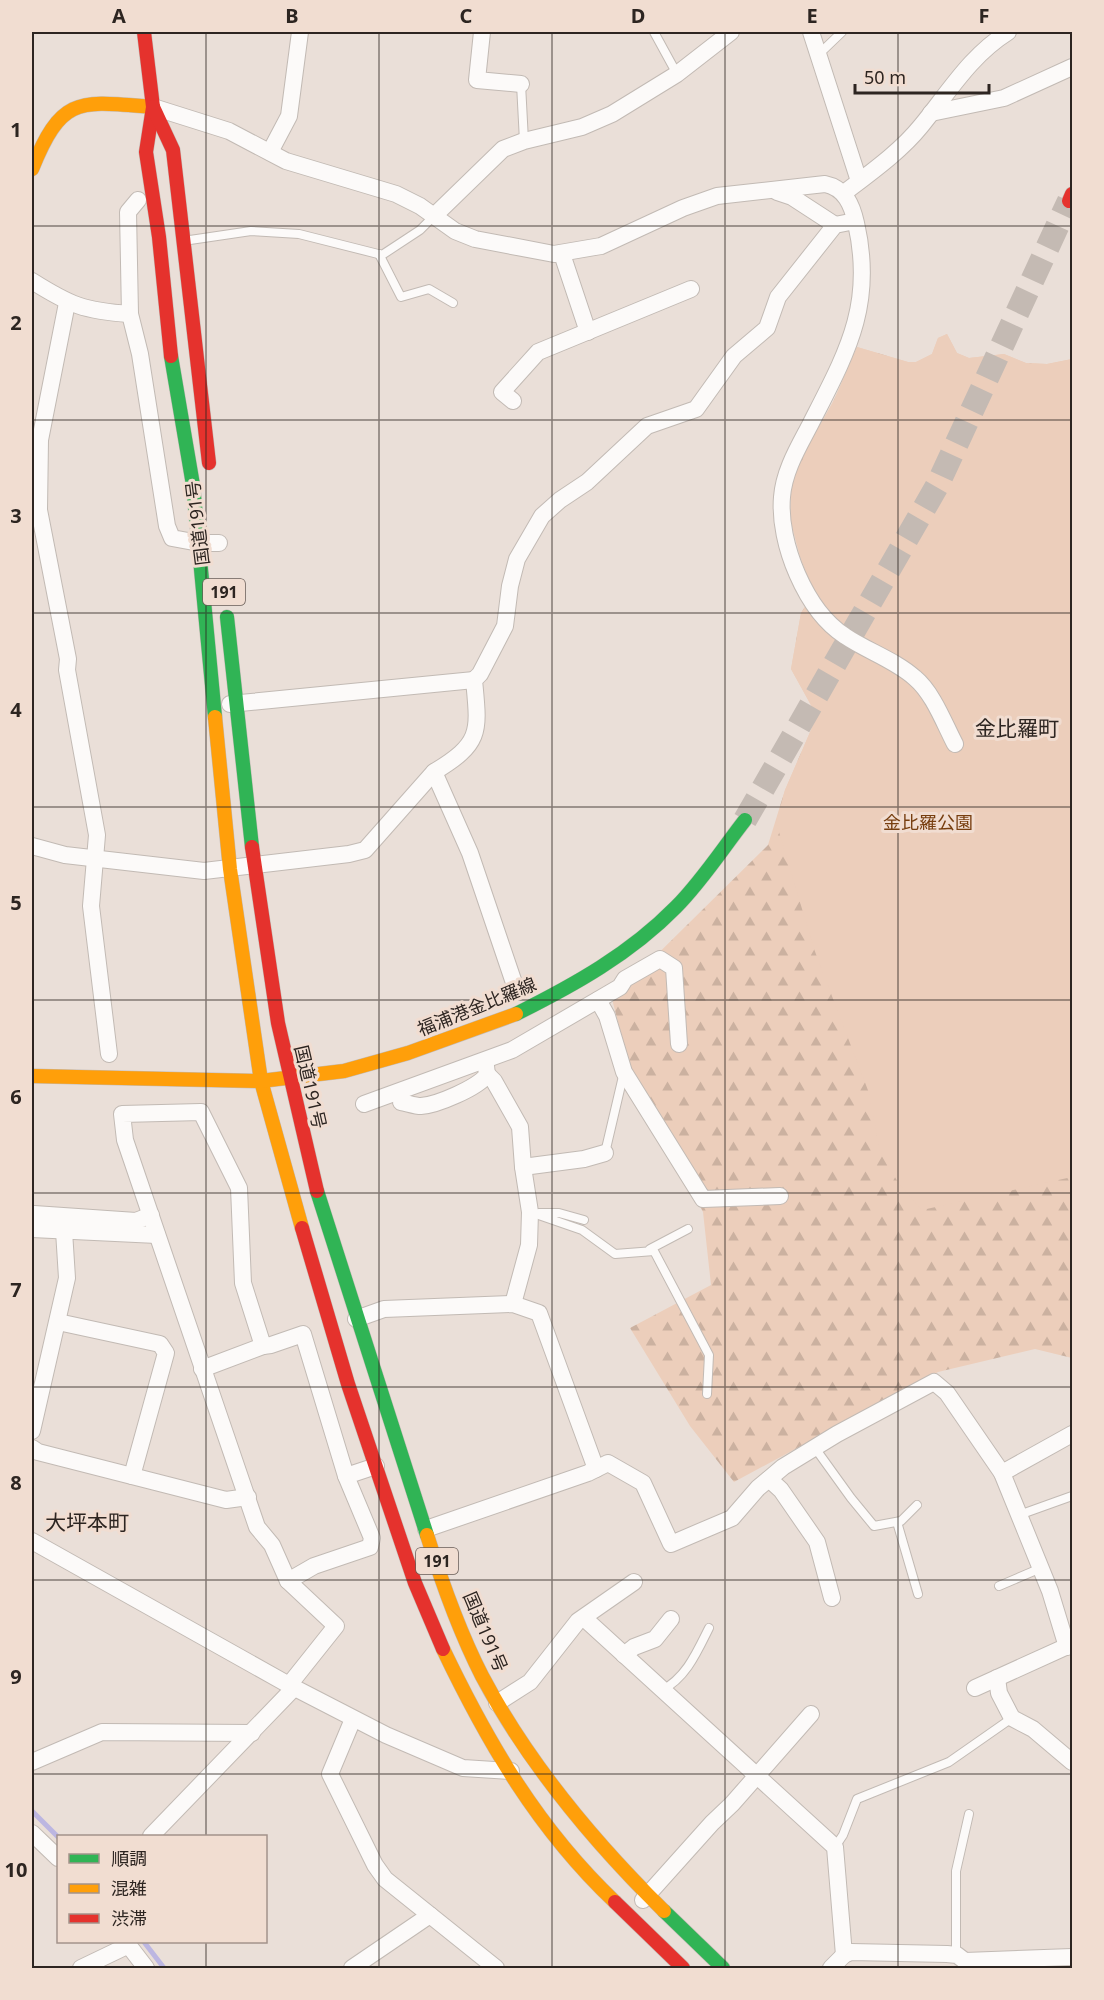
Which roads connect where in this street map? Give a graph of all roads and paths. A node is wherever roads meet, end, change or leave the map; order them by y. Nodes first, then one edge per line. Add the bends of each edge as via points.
1 (144, 32) edge
2 (300, 32) edge
3 (482, 32) edge
4 (654, 32) edge
5 (811, 32) edge
6 (842, 32) edge
7 (1008, 32) edge
8 (726, 33) edge
9 (819, 54) junction
10 (1072, 66) edge
11 (678, 74) junction
12 (521, 84) joint
13 (153, 107) junction
14 (931, 112) junction
15 (524, 141) junction
16 (270, 152) junction
17 (32, 168) edge
18 (859, 181) junction
19 (774, 191) junction
20 (844, 193) junction
21 (138, 200) dead end
22 (434, 216) junction
23 (855, 221) junction
24 (835, 225) junction
25 (184, 241) junction
26 (379, 254) junction
27 (562, 254) junction
28 (32, 281) edge
29 (691, 289) dead end
30 (67, 303) junction
31 (453, 303) dead end
32 (130, 314) junction
33 (588, 332) junction
34 (513, 402) dead end
35 (210, 474) dead end
36 (218, 542) dead end
37 (199, 543) junction
38 (226, 603) dead end
39 (474, 680) junction
40 (237, 703) junction
41 (214, 706) junction
42 (955, 744) dead end
43 (434, 772) junction
44 (745, 820) tunnel mouth
45 (32, 846) edge
46 (97, 858) junction
47 (256, 866) junction
48 (230, 869) junction
49 (513, 980) dead end
50 (598, 1000) junction
51 (439, 1042) junction
52 (679, 1044) dead end
53 (109, 1054) dead end
54 (486, 1066) junction
55 (624, 1072) junction
56 (446, 1074) junction
57 (32, 1076) edge
58 (289, 1079) junction
59 (261, 1081) junction
60 (401, 1102) junction
61 (605, 1153) joint
62 (522, 1167) junction
63 (780, 1196) dead end
64 (530, 1212) junction
65 (151, 1215) junction
66 (584, 1220) dead end
67 (33, 1221) edge
68 (688, 1229) dead end
69 (64, 1231) junction
70 (157, 1235) junction
71 (650, 1249) junction
72 (513, 1304) junction
73 (356, 1319) junction
74 (58, 1322) junction
75 (263, 1346) junction
76 (202, 1369) junction
77 (707, 1394) dead end
78 (32, 1431) edge
79 (1072, 1434) edge
80 (32, 1448) edge
81 (815, 1448) junction
82 (376, 1466) junction
83 (596, 1469) junction
84 (1002, 1473) junction
85 (132, 1476) junction
86 (345, 1476) junction
87 (769, 1479) junction
88 (1072, 1496) edge
89 (248, 1497) junction
90 (917, 1505) dead end
91 (1019, 1515) junction
92 (897, 1522) junction
93 (426, 1529) junction
94 (32, 1541) edge
95 (1041, 1568) junction
96 (288, 1581) junction
97 (634, 1582) dead end
98 (999, 1586) dead end
99 (918, 1594) dead end
100 (832, 1598) dead end
101 (584, 1618) junction
102 (671, 1619) dead end
103 (709, 1628) dead end
104 (1070, 1646) edge
105 (624, 1655) junction
106 (997, 1678) junction
107 (292, 1686) junction
108 (975, 1688) dead end
109 (662, 1691) junction
110 (497, 1703) junction
111 (811, 1714) dead end
112 (1012, 1718) junction
113 (353, 1719) junction
114 (252, 1733) junction
115 (534, 1757) junction
116 (32, 1762) edge
117 (1072, 1762) edge
118 (508, 1773) junction
119 (757, 1775) junction
120 (969, 1814) dead end
121 (32, 1833) edge
122 (152, 1835) edge
123 (835, 1847) junction
124 (57, 1857) edge
125 (647, 1895) junction
126 (430, 1914) junction
127 (630, 1917) junction
128 (128, 1943) edge
129 (844, 1955) junction
130 (1072, 1957) edge
131 (965, 1962) edge
132 (81, 1968) edge
133 (146, 1968) edge
134 (352, 1968) edge
135 (496, 1968) edge
136 (683, 1968) edge
137 (723, 1968) edge
138 (831, 1968) edge

1 - 13 main road, 国道191号 / 191
2 - 16 street via 289,116
3 - 12 street via 477,80
4 - 11 lane
5 - 9 street
6 - 9 lane
7 - 14 street via 986,45
8 - 11 street
9 - 18 street
10 - 14 street via 1004,98
11 - 15 street via 591,123
12 - 15 lane
13 - 16 street via 229,131
13 - 17 main road via 77,106 54,122
13 - 25 main road, 国道191号 / 191 via 173,150
13 - 37 main road, 国道191号 / 191 via 146,152 159,237 166,327
14 - 18 street via 920,128
15 - 22 street via 503,149
16 - 22 street via 286,161 396,194
18 - 20 street
19 - 20 street via 825,184
19 - 24 street via 792,197
19 - 27 street via 717,196 601,246
20 - 23 street
21 - 32 street via 128,212
22 - 26 lane via 420,230
22 - 27 street via 456,231 491,244
23 - 24 street
23 - 42 street via 863,266 857,321 842,363 792,458 783,482 782,521 805,592 818,613 846,637 917,679
24 - 39 street via 778,297 767,328 734,356 696,409 647,426 587,482 542,516 513,571 506,626
25 - 26 lane via 251,231 299,234
25 - 35 main road, 国道191号 / 191
26 - 31 lane via 400,297 429,289
27 - 33 street
28 - 30 street
29 - 33 street
30 - 32 street via 101,312
30 - 46 street via 40,440 39,510 68,659 97,835
32 - 37 street via 167,526 172,538
33 - 34 street via 538,351 502,392
36 - 37 street
37 - 41 main road, 国道191号 / 191
38 - 40 main road, 国道191号 / 191
39 - 40 street
39 - 43 street via 477,733 462,754
40 - 41 street
40 - 47 main road, 国道191号 / 191
41 - 48 main road, 国道191号 / 191
43 - 47 street via 365,850
43 - 49 street via 470,853
44 - 51 main road, 福浦港金比羅線 via 677,906 630,948 571,987 513,1016
45 - 46 street
46 - 48 street via 204,871
46 - 53 street via 92,906
47 - 48 street
47 - 58 main road, 国道191号 / 191
48 - 59 main road, 国道191号 / 191
50 - 52 street via 660,959 674,968
50 - 54 street
50 - 55 street via 607,1016
51 - 56 street
51 - 58 main road, 福浦港金比羅線 via 344,1071
54 - 56 street
54 - 60 street via 480,1084 456,1095 422,1106
54 - 62 street via 520,1127
55 - 61 lane
55 - 63 street via 704,1199
56 - 60 street via 446,1084 440,1088
56 - 60 street via 368,1102 384,1106
57 - 59 main road, 福浦港金比羅線
58 - 59 main road, 福浦港金比羅線
58 - 73 main road, 国道191号 / 191
59 - 82 main road, 国道191号 / 191
61 - 62 street
62 - 64 street
64 - 66 lane via 559,1213
64 - 71 lane via 582,1230 615,1254
64 - 72 street via 529,1245
65 - 67 street via 136,1221
65 - 70 street
65 - 75 street via 125,1140 122,1114 201,1112 239,1188 243,1283
67 - 69 street
68 - 71 lane
69 - 70 street
69 - 74 street via 67,1278
70 - 76 street
71 - 77 lane via 709,1355
72 - 73 street via 384,1309
72 - 83 street via 539,1313
73 - 93 main road, 国道191号 / 191
74 - 78 street
74 - 85 street via 160,1344 166,1353
75 - 76 street
75 - 86 street via 303,1334
76 - 89 street
79 - 84 street
80 - 85 street
81 - 84 street via 934,1382 947,1393
81 - 87 street
81 - 92 lane via 874,1526
82 - 86 street
82 - 118 main road, 国道191号 / 191 via 433,1629
83 - 87 street via 608,1463 643,1483 671,1544 732,1518
83 - 93 street
84 - 91 street
85 - 89 street via 226,1500
86 - 96 street via 372,1538 370,1546 314,1566
87 - 100 street via 782,1491 817,1542
88 - 91 lane
89 - 96 street via 257,1527 272,1545
90 - 92 lane
91 - 95 street
92 - 99 lane
93 - 110 main road, 国道191号 / 191 via 461,1628
94 - 107 street
95 - 98 lane
95 - 104 street
96 - 107 street via 336,1626
97 - 101 street
101 - 105 street
101 - 110 street via 530,1682
102 - 105 street via 655,1639
103 - 109 lane via 694,1659 673,1685
104 - 106 street
105 - 109 street
106 - 108 street
106 - 112 street via 999,1693
107 - 113 street
107 - 114 street
109 - 119 street
110 - 115 main road, 国道191号 / 191
111 - 119 street
112 - 117 street via 1033,1729
112 - 123 lane via 949,1762 857,1799
113 - 118 street via 463,1768
113 - 126 street via 330,1774 385,1879
114 - 116 street via 102,1732
114 - 122 street
115 - 118 street
115 - 125 main road, 国道191号 / 191 via 585,1827
118 - 127 main road, 国道191号 / 191 via 548,1827
119 - 123 street
119 - 125 street
120 - 131 lane via 956,1871
121 - 124 street
123 - 129 street
125 - 127 street
125 - 137 main road, 国道191号 / 191
126 - 134 street
126 - 135 street
127 - 136 main road, 国道191号 / 191
128 - 132 street
128 - 133 street
129 - 131 street via 851,1952
129 - 138 street
130 - 131 street

